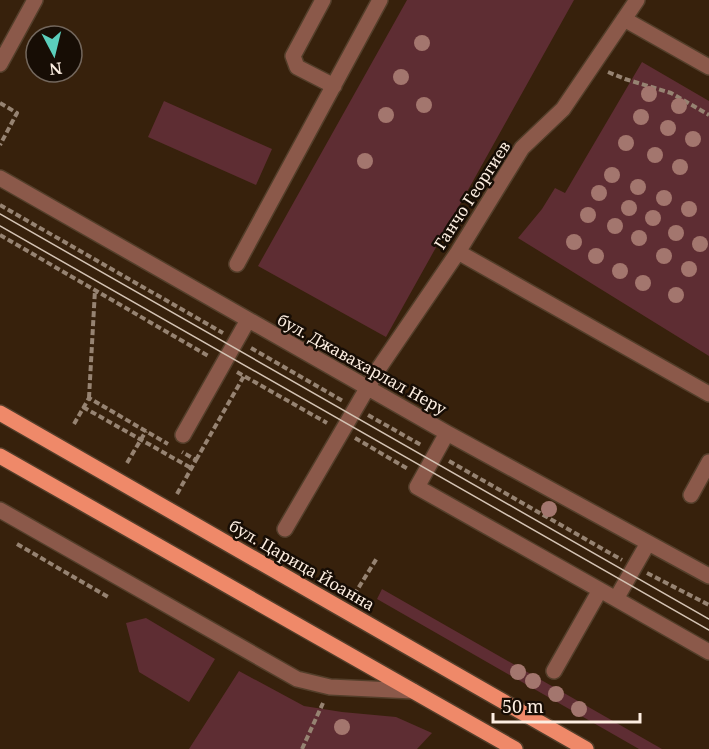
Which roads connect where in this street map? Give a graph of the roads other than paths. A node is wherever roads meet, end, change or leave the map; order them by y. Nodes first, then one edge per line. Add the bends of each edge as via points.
1 (34, 0) edge
2 (323, 0) edge
3 (380, 0) edge
4 (637, 0) edge
5 (624, 20) junction
6 (0, 64) edge
7 (709, 67) edge
8 (334, 86) junction
9 (0, 178) edge
10 (458, 252) junction
11 (237, 264) dead end
12 (248, 320) junction
13 (367, 387) junction
14 (709, 394) edge
15 (0, 413) edge
16 (447, 433) junction
17 (183, 435) dead end
18 (0, 456) edge
19 (709, 462) edge
20 (691, 495) dead end
21 (0, 510) edge
22 (285, 529) dead end
23 (648, 543) junction
24 (708, 574) edge
25 (600, 590) junction
26 (616, 599) junction
27 (709, 652) edge
28 (554, 671) dead end
29 (413, 691) junction
30 (515, 749) edge
31 (586, 749) edge

1 - 6 street
2 - 8 street via 293,56 297,67
3 - 8 street
4 - 5 street, Ганчо Георгиев
5 - 7 street
5 - 10 street, Ганчо Георгиев via 563,109 522,148
8 - 11 street
9 - 12 street, бул. Джавахарлал Неру
10 - 13 street, Ганчо Георгиев
10 - 14 street
12 - 13 street, бул. Джавахарлал Неру
12 - 17 street
13 - 16 street, бул. Джавахарлал Неру
13 - 22 street, Ганчо Георгиев
15 - 31 main road, бул. Царица Йоанна
16 - 23 street, бул. Джавахарлал Неру
16 - 25 street via 417,487
18 - 29 main road
19 - 20 street
21 - 29 street via 297,679 330,687
23 - 24 street, бул. Джавахарлал Неру
23 - 26 street
25 - 26 street
25 - 28 street
26 - 27 street
29 - 30 main road

